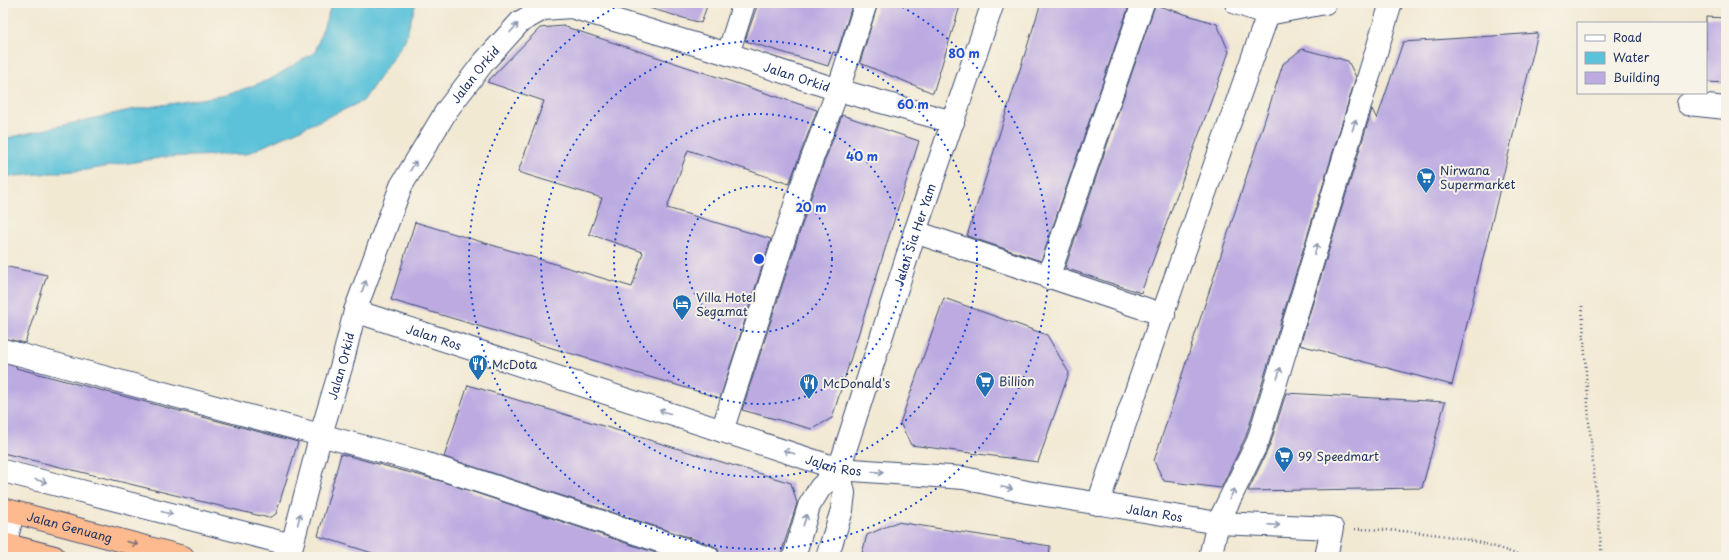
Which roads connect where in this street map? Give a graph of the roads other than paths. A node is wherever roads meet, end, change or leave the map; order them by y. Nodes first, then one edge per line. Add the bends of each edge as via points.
1 (744, 3) edge
2 (866, 3) edge
3 (993, 3) edge
4 (1143, 3) edge
5 (1236, 3) edge
6 (1325, 3) edge
7 (1391, 3) edge
8 (1268, 14) junction
9 (728, 54) junction
10 (838, 90) junction
11 (1688, 104) dead end
12 (1726, 108) edge
13 (953, 122) junction
14 (915, 232) junction
15 (1048, 278) junction
16 (355, 311) junction
17 (1164, 315) junction
18 (3, 350) edge
19 (722, 431) junction
20 (321, 434) junction
21 (839, 469) junction
22 (3, 471) edge
23 (1098, 504) junction
24 (8, 510) edge
25 (1218, 522) junction
26 (4, 548) edge
27 (291, 551) edge
28 (54, 557) edge
29 (183, 557) edge
30 (708, 557) edge
31 (794, 557) edge
32 (827, 557) edge
33 (1210, 557) edge
34 (1326, 557) edge

1 - 9 street
2 - 10 street
3 - 13 street, Jalan Sia Her Yam
4 - 15 street
5 - 8 street
6 - 8 street
25 -> 7 street via 1258,441
8 - 17 street
9 - 10 street, Jalan Orkid
16 -> 9 street, Jalan Orkid via 401,186 447,110 520,22 543,9 571,7
10 - 13 street, Jalan Orkid
10 - 19 street via 799,193
11 - 12 street
13 - 14 street, Jalan Sia Her Yam
14 - 15 street
14 - 21 street, Jalan Sia Her Yam
15 - 17 street
19 -> 16 street, Jalan Ros
16 - 20 street, Jalan Orkid
17 - 23 street via 1137,385
18 - 20 street
21 -> 19 street, Jalan Ros
27 -> 20 street, Jalan Orkid
20 - 30 street via 421,462
21 -> 23 street, Jalan Ros via 964,478
31 -> 21 street, Jalan Sia Her Yam via 809,506 820,488
21 - 32 street, Jalan Sia Her Yam via 844,493 842,510
22 -> 27 street
23 - 25 street, Jalan Ros
24 - 26 street
24 -> 29 highway, Jalan Genuang
25 - 33 street
25 -> 34 street, Jalan Ros via 1332,528
26 - 28 highway

